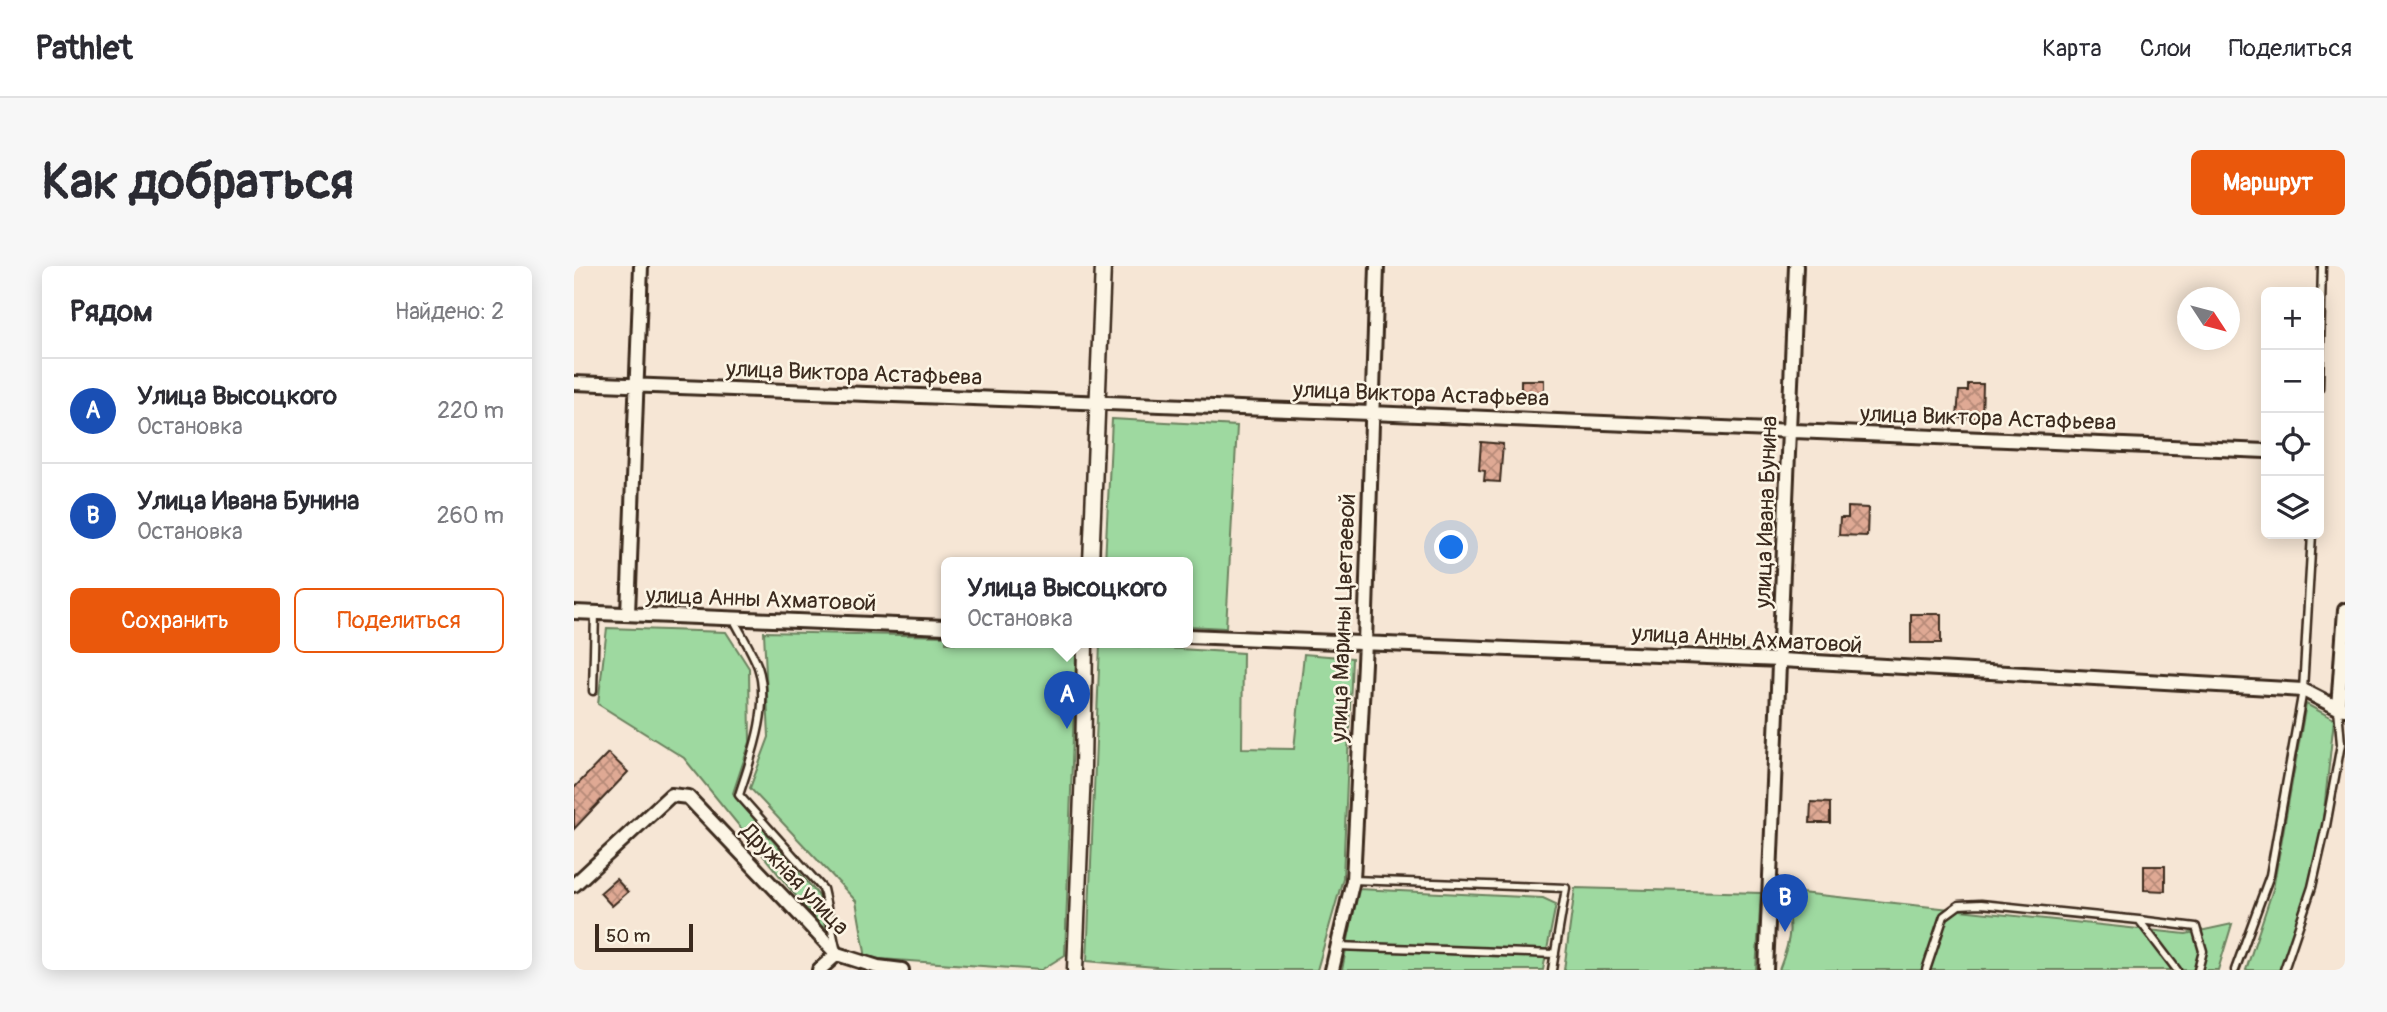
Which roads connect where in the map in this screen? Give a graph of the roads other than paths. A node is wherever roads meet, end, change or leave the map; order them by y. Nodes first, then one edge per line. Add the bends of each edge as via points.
1 (641, 266) edge
2 (1103, 266) edge
3 (1377, 266) edge
4 (1796, 266) edge
5 (2322, 266) edge
6 (2320, 350) edge
7 (574, 383) edge
8 (637, 385) junction
9 (1096, 404) junction
10 (1371, 413) junction
11 (1790, 431) junction
12 (2261, 451) edge
13 (2312, 539) edge
14 (1091, 557) edge
15 (2345, 610) edge
16 (574, 612) edge
17 (596, 613) junction
18 (628, 614) junction
19 (733, 618) junction
20 (941, 627) edge
21 (1193, 636) edge
22 (1365, 643) junction
23 (1085, 648) edge
24 (1781, 660) junction
25 (2303, 690) junction
26 (593, 691) dead end
27 (2342, 708) edge
28 (1353, 880) junction
29 (574, 885) edge
30 (2139, 920) junction
31 (1338, 946) junction
32 (837, 954) junction
33 (1555, 954) junction
34 (819, 970) edge
35 (836, 970) edge
36 (902, 970) edge
37 (1075, 970) edge
38 (1332, 970) edge
39 (1552, 970) edge
40 (1766, 970) edge
41 (1926, 970) edge
42 (2177, 970) edge
43 (2198, 970) edge
44 (2235, 970) edge
45 (2284, 970) edge

1 - 8 street
2 - 9 street
3 - 10 street, улица Марины Цветаевой
4 - 11 street, улица Ивана Бунина
5 - 6 lane
7 - 8 street, улица Виктора Астафьева
8 - 9 street, улица Виктора Астафьева
8 - 18 street
9 - 10 street, улица Виктора Астафьева
9 - 14 street
10 - 11 street, улица Виктора Астафьева
10 - 22 street, улица Марины Цветаевой
11 - 12 street, улица Виктора Астафьева
11 - 24 street, улица Ивана Бунина
13 - 25 lane
15 - 27 street
16 - 17 street, улица Анны Ахматовой
17 - 18 street, улица Анны Ахматовой
17 - 26 lane
18 - 19 street, улица Анны Ахматовой
19 - 20 street, улица Анны Ахматовой
19 - 32 lane via 758,669 762,702 755,746 739,795 823,889
21 - 22 street, улица Анны Ахматовой
22 - 24 street, улица Анны Ахматовой
22 - 28 street, улица Марины Цветаевой
23 - 37 street
24 - 25 street, улица Анны Ахматовой
24 - 40 street, улица Ивана Бунина
25 - 27 street
25 - 44 lane via 2270,875
27 - 45 lane via 2341,744 2326,826 2312,887
28 - 31 street, улица Марины Цветаевой
28 - 33 lane via 1566,888
29 - 32 street, Дружная улица via 671,796 688,797
30 - 41 lane via 1959,905 1944,916
30 - 42 lane
30 - 43 lane via 2196,927 2203,951
31 - 33 lane
31 - 38 street, улица Марины Цветаевой
32 - 34 street
32 - 35 street
32 - 36 street, Дружная улица
33 - 39 lane

